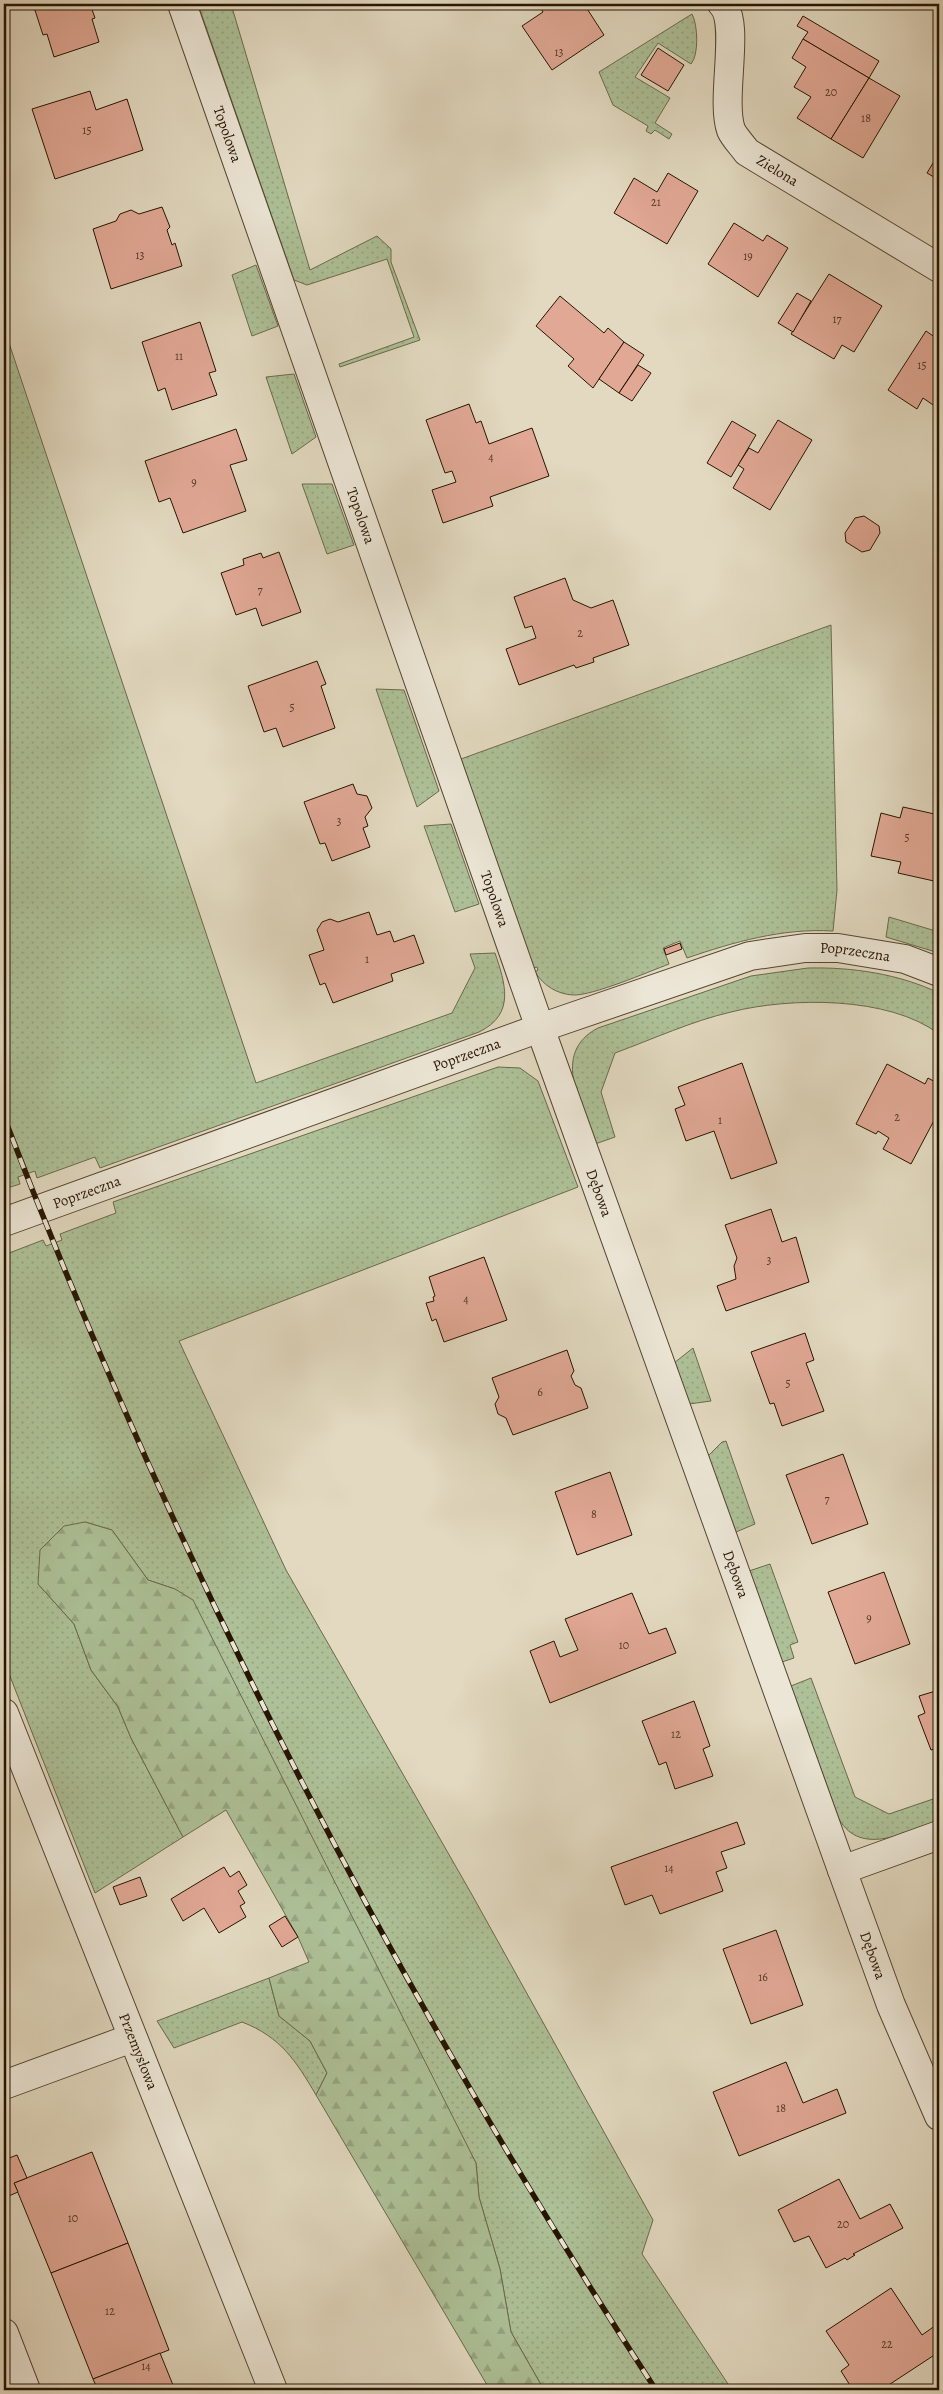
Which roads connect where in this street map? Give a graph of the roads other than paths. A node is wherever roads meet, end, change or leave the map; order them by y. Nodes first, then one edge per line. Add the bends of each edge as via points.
1 (182, 4) edge
2 (723, 5) edge
3 (939, 268) edge
4 (939, 972) edge
5 (540, 1028) junction
6 (4, 1222) edge
7 (4, 1713) edge
8 (939, 1835) edge
9 (842, 1870) junction
10 (132, 2038) junction
11 (4, 2085) edge
12 (939, 2116) edge
13 (4, 2333) edge
14 (26, 2390) edge
15 (273, 2390) edge

1 - 5 street, Topolowa
2 - 3 street, Zielona via 730,22 726,109 731,131 747,152
4 - 5 street, Poprzeczna via 905,959 868,951 838,948 780,950 720,966
5 - 6 street, Poprzeczna
5 - 9 street, Dębowa
7 - 10 street, Przemysłowa
8 - 9 street
9 - 12 street, Dębowa via 891,2005
10 - 11 street
10 - 15 street, Przemysłowa
13 - 14 street

